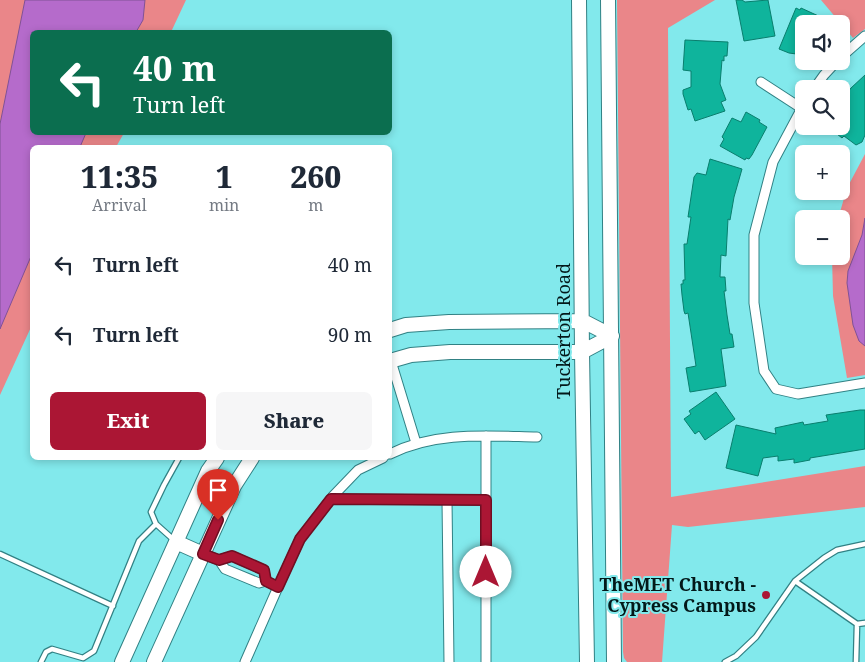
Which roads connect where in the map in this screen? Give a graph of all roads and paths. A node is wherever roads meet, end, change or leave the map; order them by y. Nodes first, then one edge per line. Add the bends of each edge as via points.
1 (579, 0) edge
2 (608, 0) edge
3 (865, 36) edge
4 (850, 49) edge
5 (829, 70) edge
6 (820, 80) edge
7 (761, 82) dead end
8 (795, 102) edge
9 (795, 120) edge
10 (583, 321) junction
11 (392, 329) edge
12 (612, 336) junction
13 (582, 352) junction
14 (392, 359) edge
15 (392, 365) edge
16 (865, 384) edge
17 (486, 436) junction
18 (537, 437) dead end
19 (416, 443) junction
20 (392, 453) edge
21 (178, 460) edge
22 (216, 460) edge
23 (251, 460) edge
24 (379, 460) edge
25 (331, 499) junction
26 (447, 500) junction
27 (486, 500) junction
28 (156, 524) junction
29 (176, 542) junction
30 (865, 544) edge
31 (0, 554) edge
32 (203, 554) junction
33 (219, 560) junction
34 (266, 581) junction
35 (795, 581) junction
36 (278, 587) junction
37 (113, 606) junction
38 (865, 623) edge
39 (856, 624) junction
40 (41, 662) edge
41 (122, 662) edge
42 (154, 662) edge
43 (245, 662) edge
44 (449, 662) edge
45 (486, 662) edge
46 (587, 662) edge
47 (614, 662) edge
48 (725, 662) edge
49 (856, 662) edge

1 - 10 main road, Tuckerton Road
2 - 12 main road
3 - 4 street
5 - 6 street
7 - 8 street
9 - 16 street via 773,162 754,235 754,303 764,371 776,389 798,394
10 - 11 main road via 449,322 406,325
10 - 12 main road
10 - 13 main road, Tuckerton Road
12 - 13 main road
12 - 47 main road
13 - 14 main road via 450,352
13 - 46 main road, Tuckerton Road
15 - 19 street
17 - 18 street
17 - 19 street
17 - 27 street
19 - 20 street
21 - 28 lane via 151,512
22 - 29 main road
23 - 32 main road via 234,486
24 - 25 street via 358,470
25 - 26 street
25 - 36 street via 300,539
26 - 27 street
26 - 44 street
27 - 45 street
28 - 29 lane
28 - 37 lane via 139,540
29 - 32 main road
29 - 41 main road
30 - 35 lane via 837,550
31 - 37 lane
32 - 33 street
32 - 42 main road
33 - 34 street via 225,570 259,583
33 - 34 street via 232,556 264,570
34 - 36 street
35 - 39 lane
35 - 48 lane via 756,637
36 - 43 street
37 - 40 lane via 94,651 84,658 52,649 46,652
38 - 39 lane
39 - 49 lane

